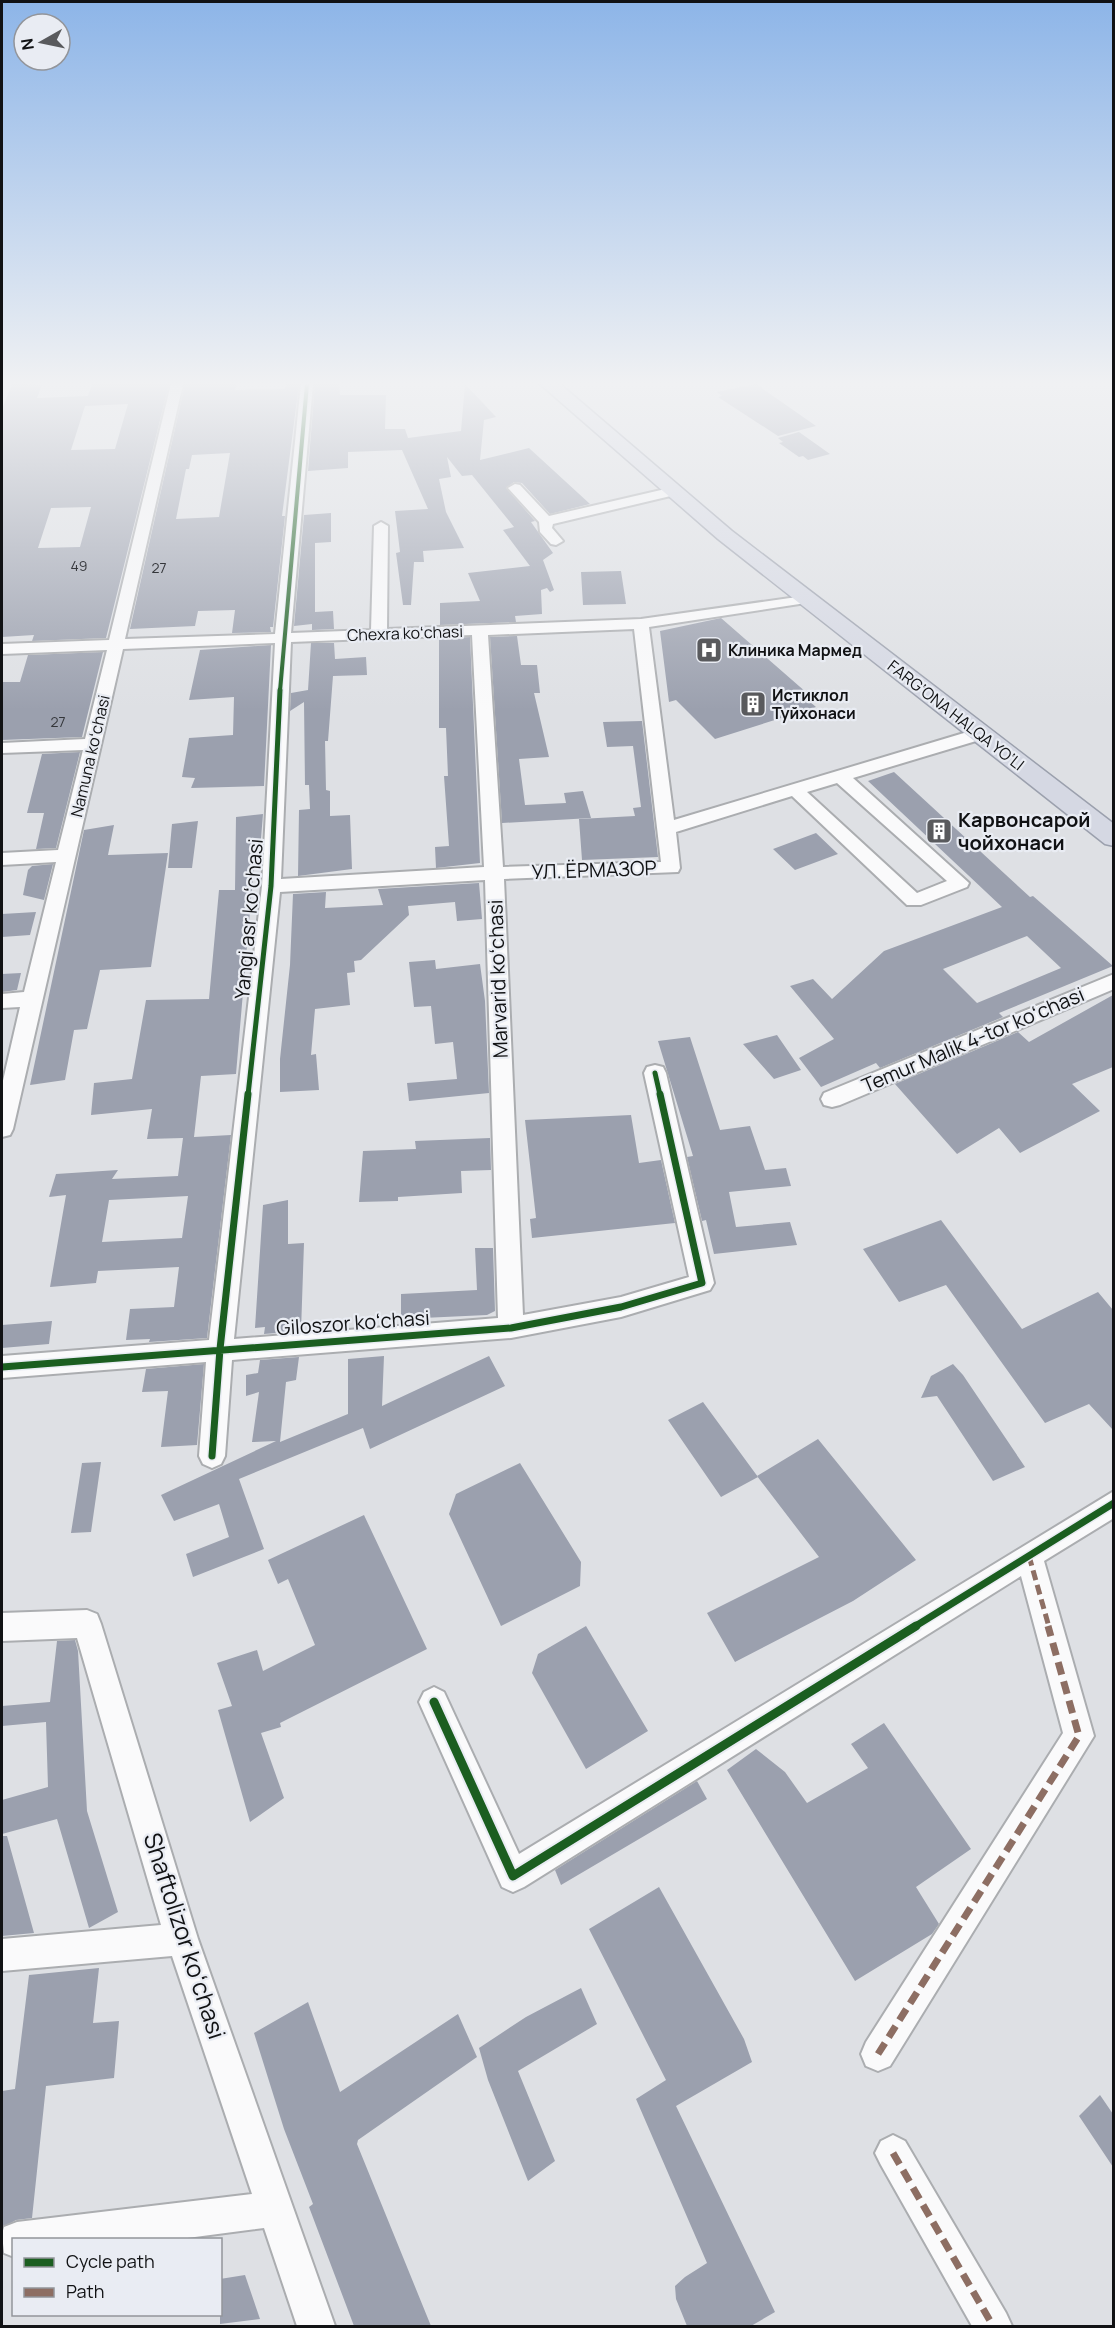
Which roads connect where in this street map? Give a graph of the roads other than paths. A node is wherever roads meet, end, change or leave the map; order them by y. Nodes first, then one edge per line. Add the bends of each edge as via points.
1 (151, 493) edge
2 (297, 493) edge
3 (519, 493) edge
4 (667, 493) edge
5 (676, 493) edge
6 (705, 493) edge
7 (546, 521) junction
8 (381, 526) dead end
9 (556, 542) dead end
10 (806, 598) junction
11 (641, 624) junction
12 (480, 630) junction
13 (379, 633) junction
14 (283, 637) junction
15 (116, 643) junction
16 (2, 649) edge
17 (980, 734) junction
18 (93, 744) junction
19 (2, 748) edge
20 (839, 775) junction
21 (794, 789) junction
22 (1085, 789) dead end
23 (668, 828) junction
24 (1113, 838) edge
25 (67, 855) junction
26 (2, 859) edge
27 (494, 873) junction
28 (271, 886) junction
29 (1113, 981) edge
30 (32, 999) junction
31 (2, 1000) edge
32 (655, 1073) dead end
33 (832, 1100) dead end
34 (2, 1129) edge
35 (511, 1328) junction
36 (220, 1349) junction
37 (2, 1367) edge
38 (212, 1456) dead end
39 (1113, 1503) edge
40 (1029, 1556) junction
41 (2, 1627) edge
42 (434, 1702) dead end
43 (182, 1939) junction
44 (2, 1955) edge
45 (878, 2054) dead end
46 (893, 2153) dead end
47 (276, 2209) junction
48 (32, 2238) edge
49 (316, 2326) edge
50 (993, 2326) edge

1 - 15 street, Namuna koʻchasi
2 - 14 street, Yangi asr koʻchasi
3 - 7 street
4 - 7 street
5 - 10 highway, FARG‘ONA HALQA YO‘LI
6 - 22 highway, FARG‘ONA HALQA YO‘LI
7 - 9 street via 545,529
8 - 13 street
10 - 11 street, Chexra koʻchasi
10 - 17 highway, FARG‘ONA HALQA YO‘LI
11 - 12 street, Chexra koʻchasi
11 - 23 street, УЛ. ЁРМАЗОР
12 - 13 street, Chexra koʻchasi
12 - 27 street, Marvarid koʻchasi
13 - 14 street, Chexra koʻchasi
14 - 15 street, Chexra koʻchasi
14 - 28 street, Yangi asr koʻchasi
15 - 16 street, Chexra koʻchasi
15 - 18 street, Namuna koʻchasi
17 - 20 street
17 - 24 highway, FARG‘ONA HALQA YO‘LI
18 - 19 street
18 - 25 street, Namuna koʻchasi
20 - 21 street
20 - 21 street via 960,883 914,901
21 - 23 street
23 - 27 street, УЛ. ЁРМАЗОР via 671,868
25 - 26 street
25 - 30 street, Namuna koʻchasi
27 - 28 street, УЛ. ЁРМАЗОР
27 - 35 street, Marvarid koʻchasi
28 - 36 street, Yangi asr koʻchasi
29 - 33 street, Temur Malik 4-tor koʻchasi
30 - 31 street
30 - 34 street, Namuna koʻchasi
32 - 35 street, Giloszor koʻchasi via 702,1284 621,1307
35 - 36 street, Giloszor koʻchasi
36 - 37 street, Giloszor koʻchasi
36 - 38 street, Yangi asr koʻchasi
39 - 40 street
40 - 42 street via 513,1876
40 - 45 street via 1079,1736
41 - 43 street, Shaftolizor koʻchasi via 87,1624
43 - 44 street
43 - 47 street, Shaftolizor koʻchasi
46 - 50 street
47 - 48 street
47 - 49 street, Shaftolizor koʻchasi

